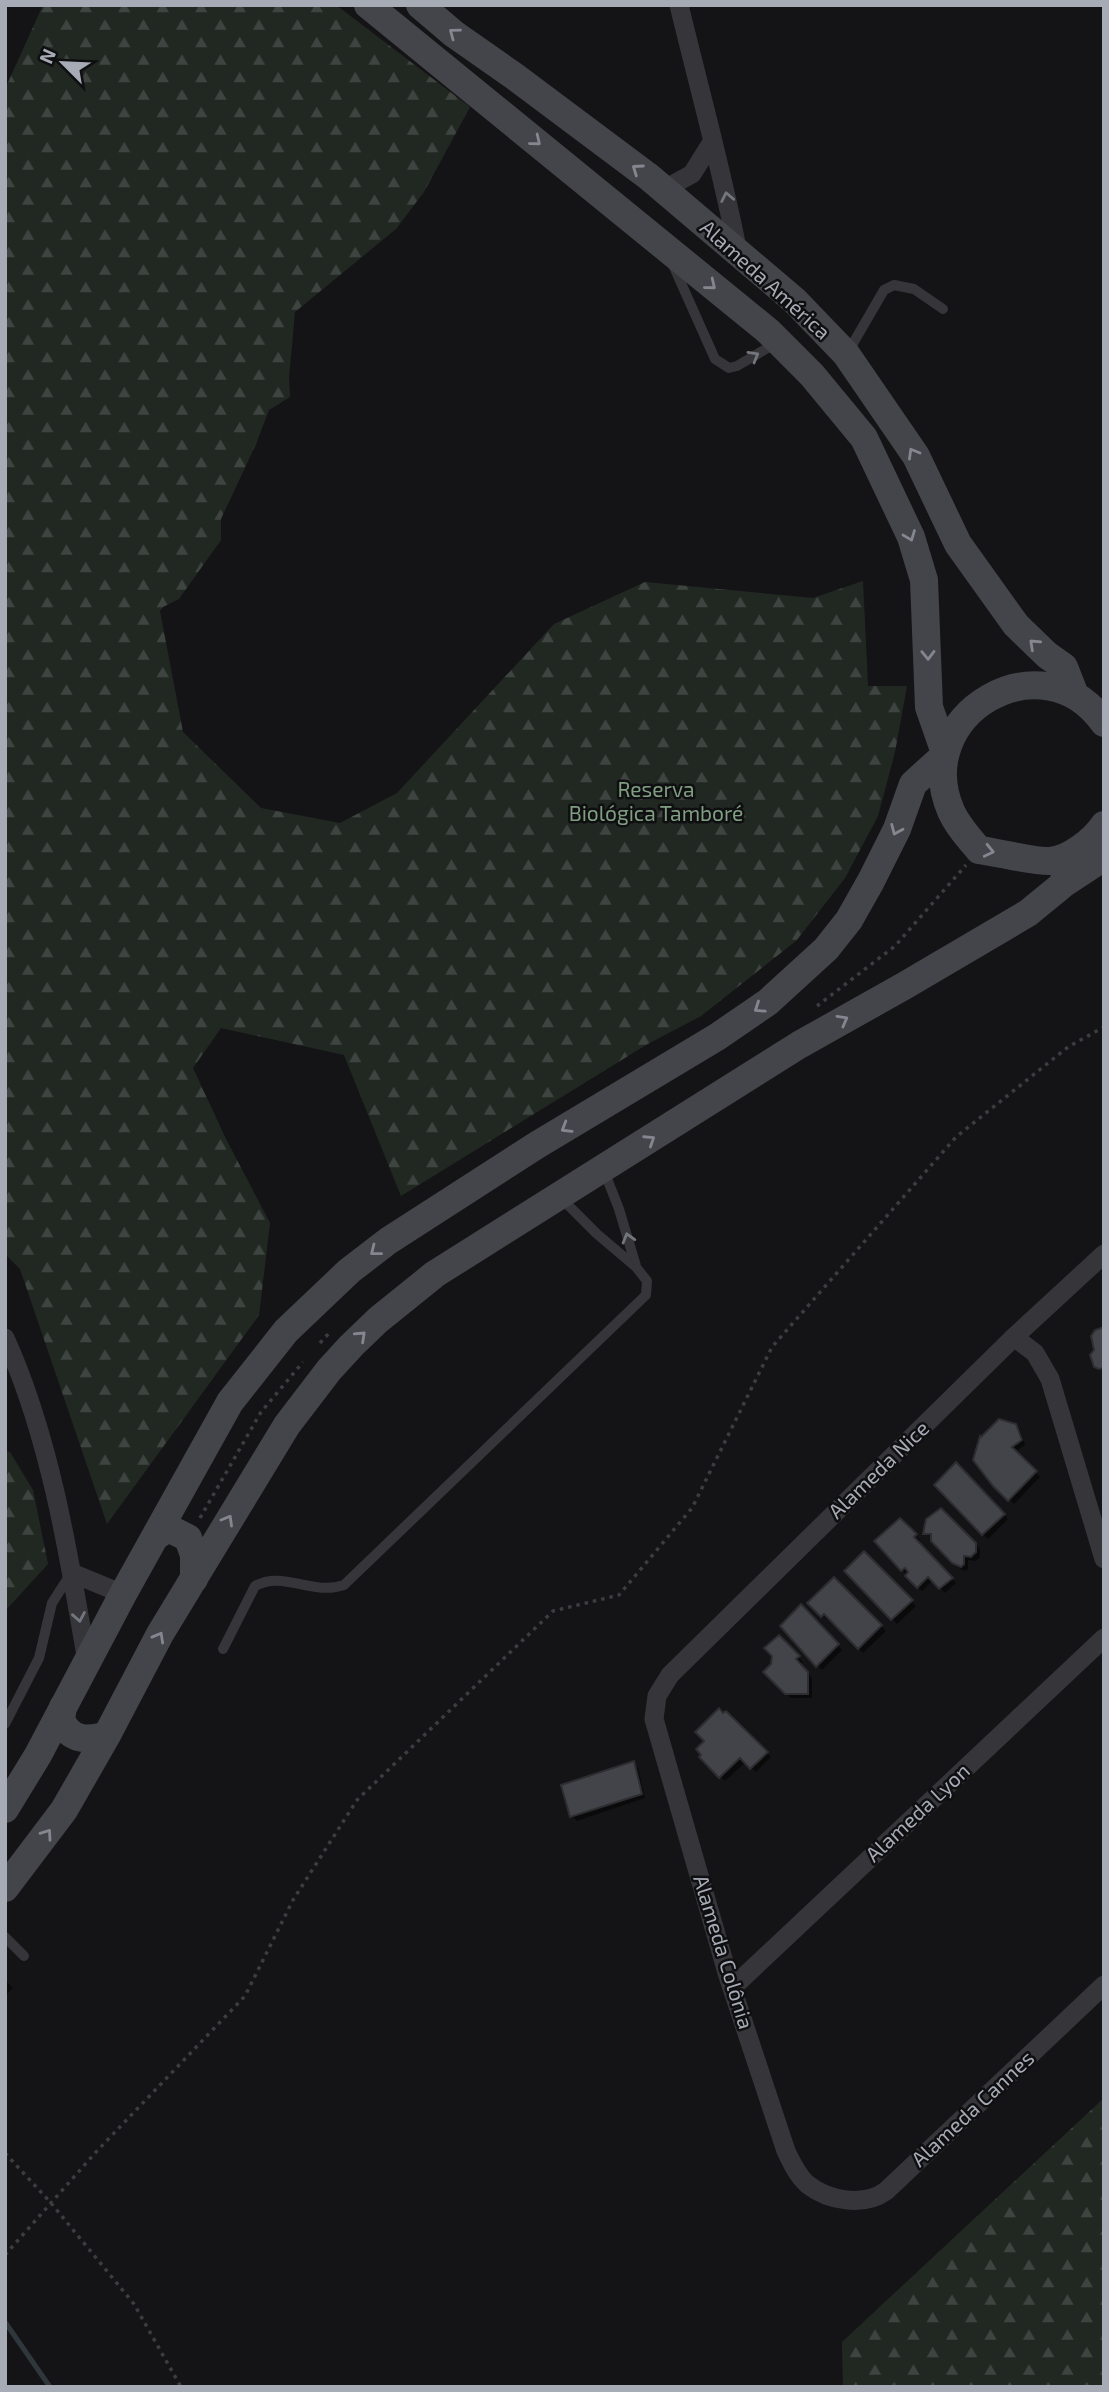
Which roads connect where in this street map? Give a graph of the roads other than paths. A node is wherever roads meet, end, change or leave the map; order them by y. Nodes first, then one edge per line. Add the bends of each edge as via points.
1 (368, 5) edge
2 (420, 5) edge
3 (679, 5) edge
4 (514, 76) junction
5 (492, 105) junction
6 (712, 142) junction
7 (607, 148) junction
8 (580, 177) junction
9 (663, 190) junction
10 (665, 248) junction
11 (738, 253) junction
12 (943, 309) dead end
13 (779, 341) junction
14 (846, 354) junction
15 (1090, 695) edge
16 (929, 707) junction
17 (1104, 723) edge
18 (945, 754) junction
19 (913, 784) junction
20 (1104, 825) edge
21 (1091, 852) edge
22 (603, 1170) junction
23 (560, 1197) junction
24 (1104, 1254) edge
25 (636, 1267) junction
26 (1014, 1337) junction
27 (5, 1338) edge
28 (156, 1535) junction
29 (1104, 1559) edge
30 (72, 1573) junction
31 (194, 1579) junction
32 (123, 1594) junction
33 (1104, 1638) edge
34 (223, 1648) dead end
35 (86, 1662) junction
36 (659, 1690) joint
37 (63, 1707) junction
38 (5, 1724) edge
39 (107, 1735) junction
40 (5, 1810) edge
41 (5, 1888) edge
42 (5, 1937) edge
43 (24, 1956) dead end
44 (1104, 1985) edge
45 (732, 1988) junction
46 (829, 2195) joint

1 - 5 main road, Alameda América
4 -> 2 main road, Alameda América
3 - 6 street
4 - 5 main road via 521,88 517,100 510,107
4 - 7 main road, Alameda América
5 -> 8 main road, Alameda América
6 - 9 street via 692,174
11 -> 6 street
7 - 8 main road via 586,144 579,149 573,166
9 -> 7 main road, Alameda América
8 - 10 main road, Alameda América
9 - 11 main road, Alameda América
10 -> 13 main road, Alameda América
10 -> 13 lane via 715,359 729,368 737,366
11 - 14 main road, Alameda América
12 - 14 lane via 914,289 894,285 884,290
13 -> 16 main road, Alameda América via 864,438 911,537 924,580
15 -> 14 main road, Alameda América via 1016,625 974,567 958,544 916,456
15 - 17 main road
15 - 18 main road via 1044,685 1011,687 982,700 958,723
16 - 18 main road, Alameda América
16 - 19 main road, Alameda América
18 - 19 main road
18 -> 21 main road via 943,783 951,812 979,850 1051,861
19 -> 28 main road, Alameda América via 871,881 826,949 768,1002 717,1037 484,1179 349,1271 286,1331 230,1402
20 - 21 main road
22 -> 21 main road via 799,1045 1028,913 1061,886 1071,868
22 - 23 main road
25 -> 22 lane
23 - 25 lane
31 -> 23 main road via 287,1425 351,1346 435,1274
24 - 26 street, Alameda Nice
25 - 34 lane via 647,1281 646,1295 344,1585 331,1590 264,1580 255,1586
26 - 29 street via 1035,1353 1050,1379
26 - 36 street, Alameda Nice
27 - 30 street via 27,1394
28 - 31 main road via 168,1528 188,1538
28 - 32 main road, Alameda América
30 - 32 street
30 -> 35 street
30 - 38 lane via 52,1603 39,1658
39 -> 31 main road
32 - 35 main road, Alameda América
33 - 45 street, Alameda Lyon
35 - 37 main road, Alameda América
36 - 45 street, Alameda Colônia via 656,1727
37 - 39 main road via 63,1726 77,1737 90,1740
37 - 40 main road, Alameda América
41 -> 39 main road via 64,1810
42 - 43 lane
44 - 46 street, Alameda Cannes via 886,2191 864,2200
45 - 46 street, Alameda Colônia via 786,2151 807,2184

